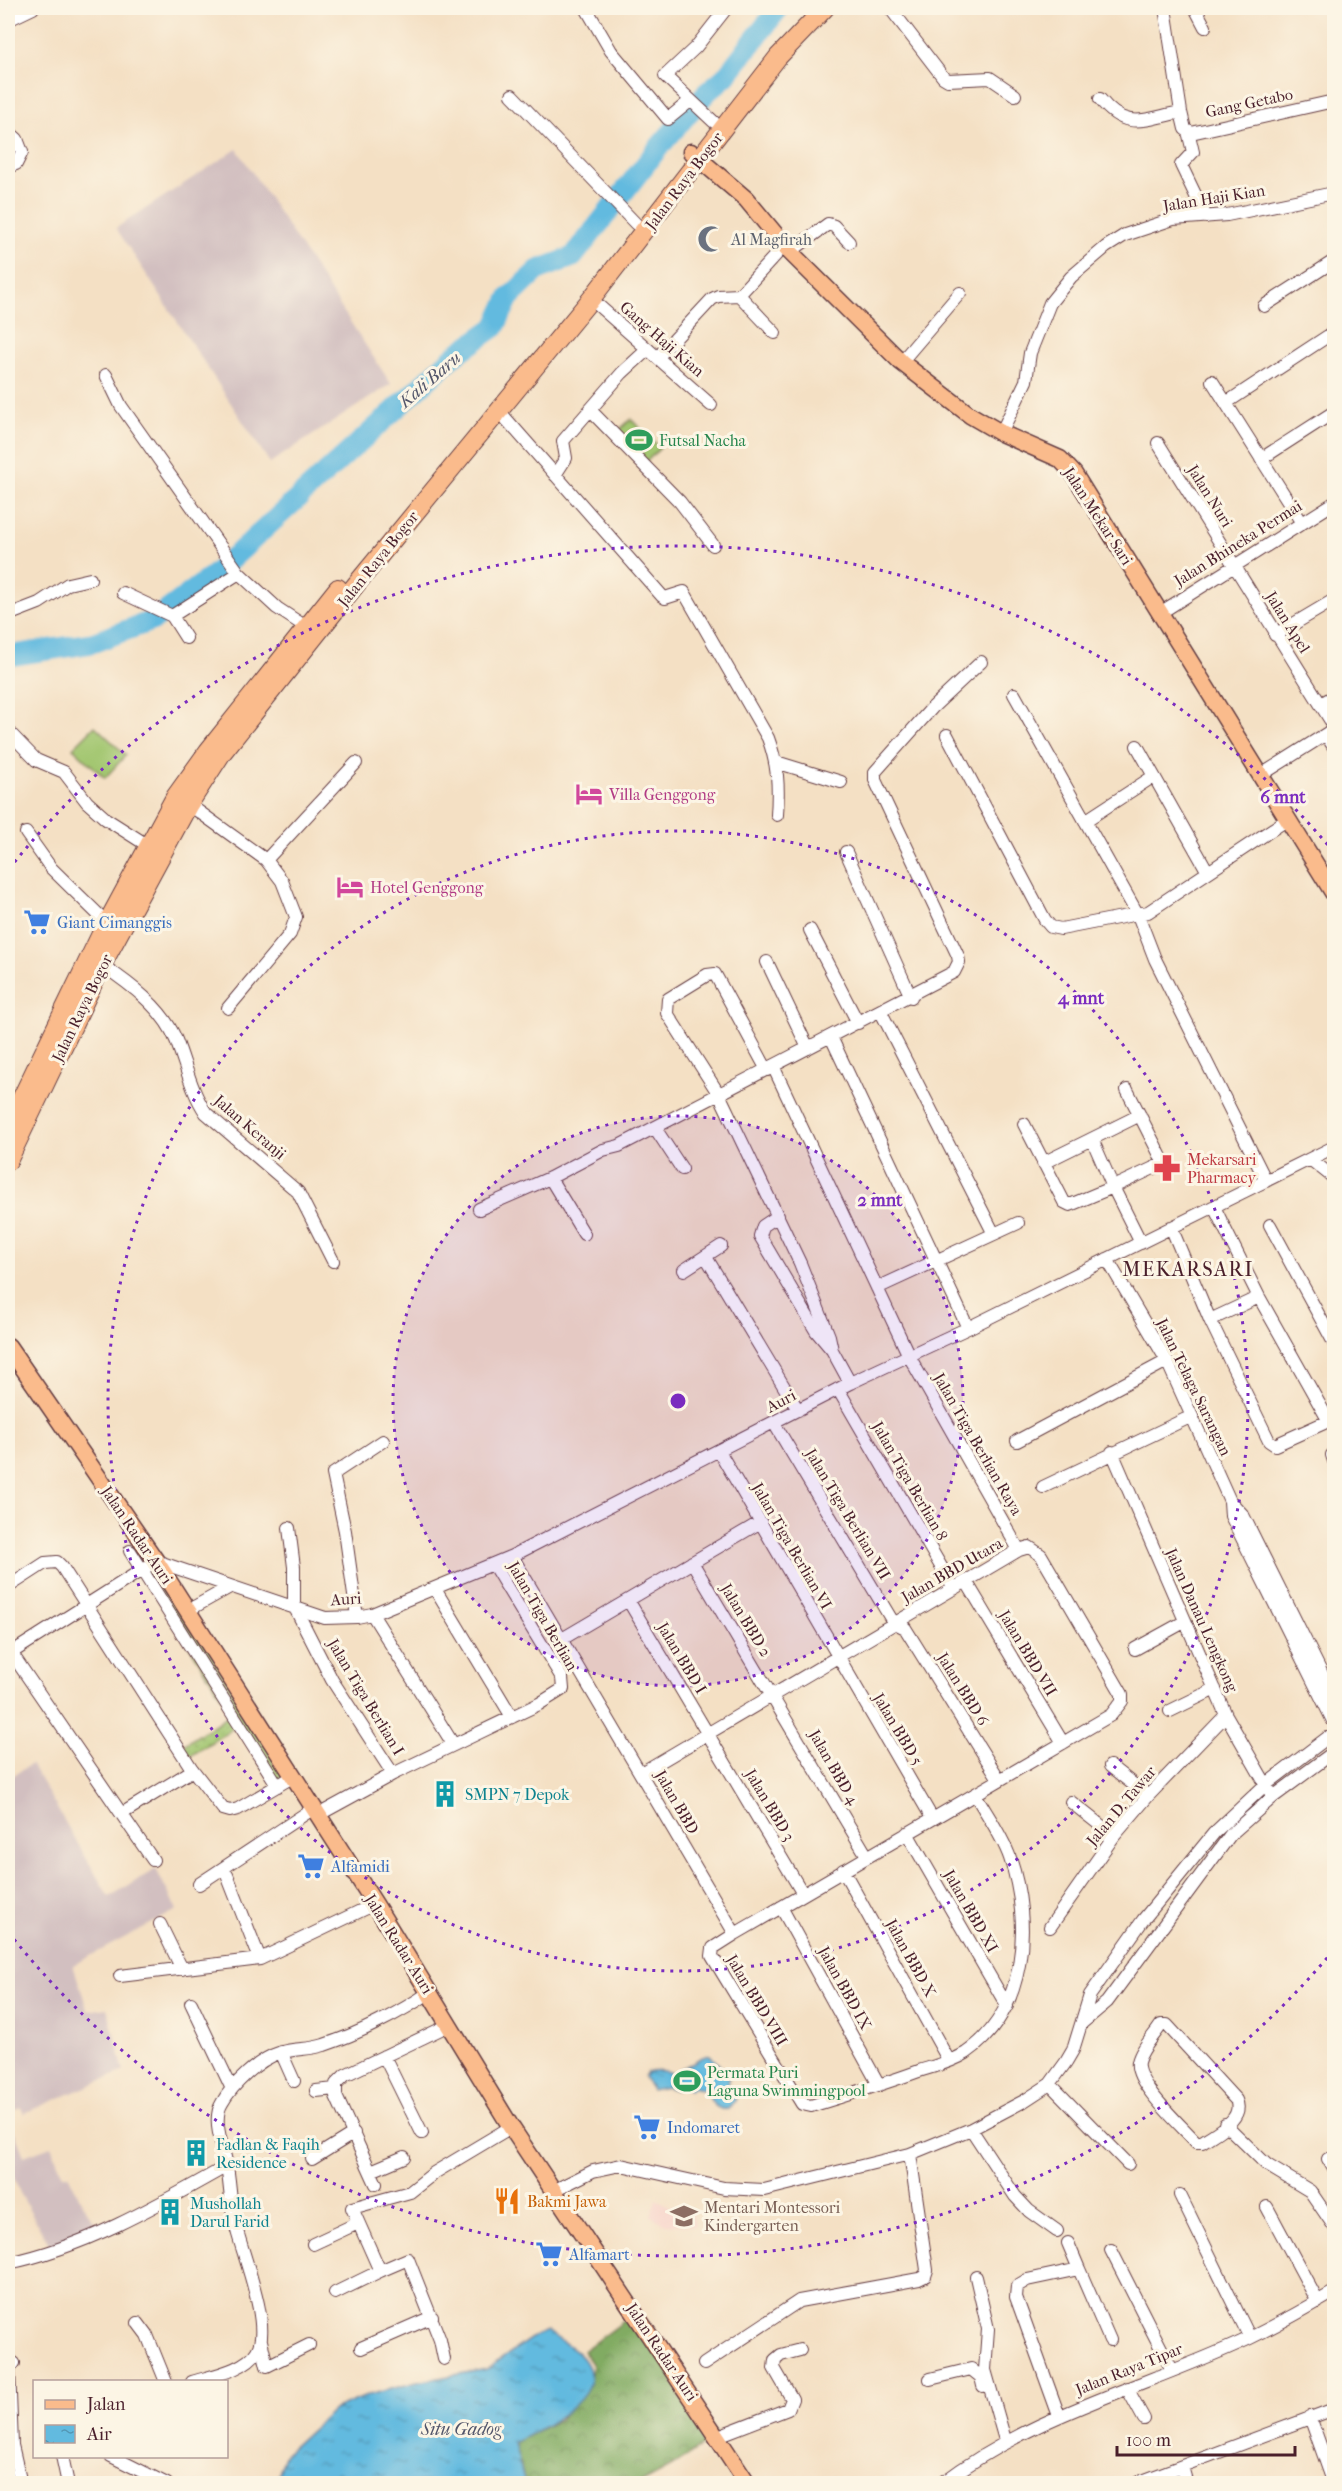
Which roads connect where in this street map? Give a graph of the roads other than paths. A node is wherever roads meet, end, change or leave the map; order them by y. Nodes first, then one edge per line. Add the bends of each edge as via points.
1 (33, 8) edge
2 (586, 8) edge
3 (811, 8) edge
4 (825, 8) edge
5 (890, 8) edge
6 (1165, 8) edge
7 (1196, 8) edge
8 (725, 10) dead end
9 (8, 20) edge
10 (1205, 27) dead end
11 (1015, 94) dead end
12 (512, 95) dead end
13 (1100, 99) dead end
14 (1335, 101) edge
15 (691, 102) junction
16 (1181, 112) junction
17 (709, 117) junction
18 (8, 131) edge
19 (1188, 131) junction
20 (696, 156) junction
21 (8, 167) edge
22 (1335, 193) edge
23 (656, 209) junction
24 (1206, 217) junction
25 (636, 224) junction
26 (849, 242) dead end
27 (787, 249) junction
28 (1335, 261) edge
29 (960, 293) dead end
30 (739, 295) junction
31 (591, 299) junction
32 (1264, 306) dead end
33 (1335, 332) edge
34 (775, 333) dead end
35 (648, 349) junction
36 (658, 357) junction
37 (901, 362) junction
38 (106, 375) dead end
39 (1212, 381) dead end
40 (1226, 403) junction
41 (711, 405) dead end
42 (499, 411) junction
43 (591, 411) junction
44 (1335, 412) edge
45 (1001, 433) junction
46 (1158, 443) dead end
47 (1261, 459) junction
48 (555, 475) junction
49 (1335, 503) edge
50 (1302, 523) junction
51 (712, 545) dead end
52 (1233, 566) junction
53 (238, 572) junction
54 (90, 579) dead end
55 (123, 593) dead end
56 (1335, 600) edge
57 (1160, 613) junction
58 (8, 615) edge
59 (170, 615) junction
60 (306, 627) junction
61 (1275, 635) junction
62 (186, 638) dead end
63 (981, 662) dead end
64 (1014, 694) dead end
65 (1335, 696) edge
66 (1321, 704) junction
67 (1332, 730) edge
68 (8, 731) edge
69 (947, 735) dead end
70 (1137, 746) dead end
71 (1335, 747) edge
72 (776, 762) junction
73 (356, 763) dead end
74 (1261, 775) junction
75 (1154, 776) junction
76 (841, 782) dead end
77 (182, 801) junction
78 (777, 814) dead end
79 (1288, 819) junction
80 (1085, 821) junction
81 (26, 833) dead end
82 (147, 845) junction
83 (846, 852) dead end
84 (266, 860) junction
85 (1208, 873) junction
86 (1335, 894) edge
87 (1138, 915) junction
88 (107, 923) junction
89 (810, 930) dead end
90 (767, 962) dead end
91 (102, 965) junction
92 (911, 997) junction
93 (228, 1008) dead end
94 (881, 1012) junction
95 (858, 1023) junction
96 (831, 1037) junction
97 (808, 1048) junction
98 (770, 1068) junction
99 (1127, 1090) dead end
100 (720, 1096) junction
101 (29, 1100) junction
102 (1140, 1115) junction
103 (1024, 1124) dead end
104 (8, 1126) edge
105 (655, 1128) junction
106 (1092, 1139) junction
107 (1335, 1146) edge
108 (1310, 1159) junction
109 (8, 1161) edge
110 (1043, 1163) junction
111 (682, 1169) dead end
112 (550, 1178) junction
113 (1335, 1178) edge
114 (1266, 1181) junction
115 (1113, 1187) junction
116 (1214, 1207) junction
117 (479, 1209) dead end
118 (778, 1216) junction
119 (1017, 1222) dead end
120 (1270, 1225) dead end
121 (1171, 1227) junction
122 (584, 1234) dead end
123 (994, 1234) junction
124 (1141, 1243) junction
125 (721, 1246) dead end
126 (706, 1257) junction
127 (1107, 1259) junction
128 (938, 1260) junction
129 (333, 1261) dead end
130 (800, 1263) junction
131 (684, 1270) dead end
132 (782, 1273) junction
133 (877, 1288) junction
134 (1259, 1297) junction
135 (1210, 1320) junction
136 (968, 1328) junction
137 (1335, 1343) edge
138 (8, 1346) edge
139 (832, 1350) junction
140 (909, 1356) junction
141 (1167, 1361) junction
142 (850, 1383) junction
143 (838, 1389) junction
144 (798, 1410) junction
145 (1192, 1416) junction
146 (774, 1423) junction
147 (1017, 1440) dead end
148 (383, 1441) dead end
149 (719, 1451) junction
150 (1112, 1452) junction
151 (1043, 1487) dead end
152 (1230, 1500) junction
153 (759, 1523) junction
154 (289, 1528) dead end
155 (1019, 1550) junction
156 (129, 1551) dead end
157 (512, 1556) junction
158 (156, 1561) junction
159 (692, 1562) junction
160 (493, 1564) junction
161 (141, 1570) junction
162 (966, 1581) junction
163 (8, 1587) edge
164 (230, 1587) junction
165 (435, 1589) junction
166 (954, 1589) junction
167 (628, 1600) junction
168 (87, 1604) junction
169 (294, 1606) junction
170 (187, 1611) junction
171 (372, 1614) junction
172 (357, 1617) junction
173 (893, 1622) junction
174 (1184, 1622) junction
175 (562, 1639) junction
176 (1135, 1649) dead end
177 (9, 1650) edge
178 (836, 1656) junction
179 (1215, 1689) junction
180 (772, 1694) junction
181 (1335, 1698) edge
182 (1170, 1711) dead end
183 (1226, 1715) junction
184 (512, 1717) junction
185 (1334, 1720) edge
186 (708, 1733) junction
187 (1327, 1738) junction
188 (1063, 1743) junction
189 (453, 1744) junction
190 (1335, 1752) edge
191 (1110, 1766) dead end
192 (193, 1770) junction
193 (641, 1773) junction
194 (393, 1774) junction
195 (294, 1776) junction
196 (999, 1779) junction
197 (278, 1786) junction
198 (1264, 1786) junction
199 (975, 1794) junction
200 (1148, 1796) junction
201 (1273, 1797) junction
202 (1071, 1802) dead end
203 (316, 1812) junction
204 (123, 1813) junction
205 (932, 1818) junction
206 (907, 1833) junction
207 (1114, 1836) junction
208 (265, 1848) dead end
209 (867, 1856) junction
210 (153, 1860) dead end
211 (843, 1870) junction
212 (227, 1875) dead end
213 (199, 1884) dead end
214 (803, 1894) junction
215 (375, 1904) junction
216 (782, 1907) junction
217 (160, 1924) dead end
218 (1050, 1927) dead end
219 (735, 1934) junction
220 (260, 1959) junction
221 (182, 1969) junction
222 (120, 1976) dead end
223 (430, 1992) junction
224 (191, 2003) dead end
225 (1006, 2006) junction
226 (1082, 2023) junction
227 (449, 2025) junction
228 (281, 2052) junction
229 (384, 2056) junction
230 (949, 2061) junction
231 (294, 2081) dead end
232 (1050, 2084) junction
233 (879, 2085) junction
234 (232, 2089) junction
235 (335, 2090) junction
236 (316, 2091) dead end
237 (1225, 2124) junction
238 (511, 2127) junction
239 (971, 2129) junction
240 (354, 2133) junction
241 (422, 2133) dead end
242 (910, 2154) junction
243 (404, 2157) dead end
244 (312, 2158) dead end
245 (1128, 2164) dead end
246 (227, 2166) junction
247 (371, 2171) junction
248 (376, 2184) dead end
249 (555, 2190) junction
250 (1180, 2195) dead end
251 (1268, 2207) dead end
252 (358, 2223) junction
253 (1335, 2226) edge
254 (1057, 2230) dead end
255 (1068, 2243) dead end
256 (313, 2244) dead end
257 (1111, 2250) dead end
258 (8, 2263) edge
259 (1079, 2269) junction
260 (380, 2271) junction
261 (976, 2277) dead end
262 (1335, 2292) edge
263 (335, 2293) dead end
264 (1318, 2302) junction
265 (432, 2317) junction
266 (138, 2323) dead end
267 (261, 2336) junction
268 (1250, 2338) junction
269 (1110, 2340) dead end
270 (309, 2345) dead end
271 (361, 2348) dead end
272 (800, 2350) dead end
273 (444, 2359) dead end
274 (8, 2364) edge
275 (704, 2364) dead end
276 (1172, 2370) junction
277 (221, 2377) edge
278 (930, 2379) dead end
279 (165, 2380) edge
280 (204, 2380) edge
281 (1127, 2388) junction
282 (1335, 2409) edge
283 (1059, 2416) junction
284 (1310, 2417) junction
285 (1144, 2419) dead end
286 (718, 2436) junction
287 (1002, 2442) junction
288 (62, 2458) edge
289 (113, 2458) edge
290 (1182, 2467) junction
291 (21, 2484) edge
292 (68, 2484) edge
293 (167, 2484) edge
294 (748, 2484) edge
295 (941, 2484) edge
296 (1134, 2484) edge
297 (1187, 2484) edge
298 (1334, 2484) edge

1 - 9 street
2 - 15 street via 611,51 668,118
3 - 17 highway, Jalan Raya Bogor
4 - 20 highway, Jalan Raya Bogor via 778,57
5 - 11 street via 948,81 990,78
6 - 16 street, Gang Getabo
7 - 10 street
8 - 15 street via 696,47 665,76
12 - 25 street
13 - 16 street via 1119,119 1130,121
14 - 19 street, Gang Getabo
15 - 17 street
16 - 19 street, Gang Getabo
17 - 20 highway, Jalan Raya Bogor
18 - 21 street via 22,152 16,164
19 - 24 street via 1193,152 1181,165
20 - 23 highway, Jalan Raya Bogor
20 - 27 main road, Jalan Mekar Sari via 746,199
22 - 24 street, Jalan Haji Kian
23 - 25 highway, Jalan Raya Bogor
23 - 31 highway, Jalan Raya Bogor
24 - 45 street, Jalan Haji Kian via 1173,219 1125,235 1071,277 1050,303 1030,353 1026,381
25 - 60 highway, Jalan Raya Bogor
26 - 27 street via 828,224
27 - 30 street
27 - 37 main road, Jalan Mekar Sari
28 - 32 street
29 - 37 street
30 - 34 street
30 - 36 street via 712,299
31 - 35 street, Gang Haji Kian
31 - 42 highway, Jalan Raya Bogor
33 - 40 street
35 - 36 street, Gang Haji Kian
35 - 43 street
36 - 41 street, Gang Haji Kian
37 - 45 main road, Jalan Mekar Sari
38 - 53 street via 121,406
39 - 40 street
40 - 47 street
42 - 48 street
42 - 77 highway, Jalan Raya Bogor
43 - 48 street via 563,441 566,458
43 - 51 street via 680,502
44 - 47 street
45 - 57 main road, Jalan Mekar Sari via 1060,459 1074,474
46 - 52 street, Jalan Nuri
47 - 50 street
48 - 72 street via 662,596 684,592 768,738
49 - 50 street, Jalan Bhineka Permai
50 - 52 street, Jalan Bhineka Permai
52 - 57 street, Jalan Bhineka Permai
52 - 61 street, Jalan Apel
53 - 59 street
53 - 60 street via 277,608
54 - 58 street via 68,584 39,603
55 - 59 street
56 - 61 street
57 - 74 main road, Jalan Mekar Sari
59 - 62 street
60 - 77 highway, Jalan Raya Bogor via 208,751
61 - 66 street, Jalan Apel
63 - 92 street via 932,708 875,772 875,780 959,962 954,972
64 - 80 street
65 - 66 street
66 - 67 street, Jalan Apel
67 - 71 street, Jalan Apel
67 - 74 street
68 - 82 street via 36,760 64,772 106,819
69 - 87 street via 1051,927 1060,929
70 - 75 street
72 - 76 street
72 - 78 street
73 - 84 street
74 - 79 main road, Jalan Mekar Sari
75 - 80 street
75 - 85 street
77 - 82 highway, Jalan Raya Bogor
77 - 84 street
77 - 91 highway, Jalan Raya Bogor
79 - 85 street
79 - 86 main road, Jalan Mekar Sari
80 - 87 street
81 - 88 street via 51,868
82 - 88 highway, Jalan Raya Bogor
83 - 92 street
84 - 93 street via 282,881 296,917 290,934
85 - 87 street
87 - 114 street via 1155,959
88 - 101 highway, Jalan Raya Bogor
89 - 95 street
90 - 97 street
91 - 101 highway, Jalan Raya Bogor
91 - 129 street, Jalan Keranji via 129,983 160,1015 175,1038 196,1098 206,1113 293,1187
92 - 94 street
94 - 95 street
94 - 123 street
95 - 96 street
96 - 97 street
96 - 128 street
97 - 98 street
98 - 100 street
98 - 100 street, Jalan Tiga Berlian Raya via 715,974 707,975 671,996 666,1008
98 - 133 street, Jalan Tiga Berlian Raya
99 - 102 street
100 - 105 street
100 - 118 street
101 - 104 highway, Jalan Raya Bogor
101 - 109 highway, Jalan Raya Bogor
102 - 106 street
102 - 115 street via 1162,1164
103 - 110 street
105 - 111 street
105 - 112 street
106 - 110 street
106 - 115 street
107 - 108 street, Auri
108 - 113 street
108 - 114 street, Auri
110 - 115 street via 1067,1204
112 - 117 street
112 - 122 street
114 - 116 street, Auri
115 - 124 street
116 - 121 street, Auri
116 - 134 street
118 - 130 street
118 - 132 street via 763,1226 760,1233
119 - 123 street
120 - 137 street
121 - 124 street, Auri
121 - 135 street
123 - 128 street
124 - 127 street, Auri
125 - 126 street
126 - 131 street
126 - 144 street
127 - 136 street, Auri
127 - 141 street, Jalan Telaga Sarangan
128 - 133 street
128 - 136 street
130 - 132 street
130 - 139 street
132 - 139 street
133 - 140 street, Jalan Tiga Berlian Raya
134 - 135 street
134 - 135 street via 1326,1416 1324,1423 1272,1444
136 - 140 street, Auri
138 - 158 main road, Jalan Radar Auri
139 - 142 street
140 - 142 street, Auri
140 - 155 street, Jalan Tiga Berlian Raya
141 - 145 street, Jalan Telaga Sarangan
141 - 147 street
142 - 143 street, Auri
143 - 144 street, Auri
143 - 166 street, Jalan Tiga Berlian 8
144 - 146 street, Auri
145 - 150 street
145 - 152 street, Jalan Telaga Sarangan
146 - 149 street, Auri
146 - 173 street, Jalan Tiga Berlian VII
148 - 172 street via 333,1474
149 - 153 street, Jalan Tiga Berlian VI
149 - 157 street, Auri
150 - 151 street
150 - 174 street, Jalan Danau Lengkong
152 - 181 street, Jalan Telaga Sarangan via 1243,1515
152 - 185 street, Jalan Telaga Sarangan via 1231,1516
153 - 159 street
153 - 178 street, Jalan Tiga Berlian VI
154 - 169 street
155 - 162 street, Jalan BBD Utara
155 - 188 street, Jalan BBD Utara via 1033,1548 1041,1554 1122,1694 1122,1701 1111,1715
156 - 161 street
157 - 160 street, Auri
157 - 175 street, Jalan BBD
158 - 161 street
158 - 164 street, Auri
158 - 170 main road, Jalan Radar Auri
159 - 167 street
159 - 180 street, Jalan BBD 2
160 - 165 street, Auri
160 - 184 street, Jalan Tiga Berlian via 564,1685 560,1691
161 - 168 street
161 - 197 street
162 - 166 street, Jalan BBD Utara
162 - 188 street, Jalan BBD VII
163 - 168 street via 45,1563 57,1562
164 - 169 street, Auri
164 - 170 street
165 - 171 street, Auri
165 - 184 street
166 - 173 street, Jalan BBD Utara
167 - 175 street
167 - 186 street, Jalan BBD I
168 - 177 street
168 - 192 street
169 - 172 street, Auri via 325,1618
169 - 194 street, Jalan Tiga Berlian I via 332,1680
170 - 195 main road, Jalan Radar Auri
171 - 172 street, Auri
171 - 189 street
173 - 178 street, Jalan BBD Utara
173 - 196 street, Jalan BBD 6 via 905,1628
174 - 176 street
174 - 179 street, Jalan Danau Lengkong
175 - 193 street, Jalan BBD
177 - 204 street
178 - 180 street, Jalan BBD Utara
178 - 205 street, Jalan BBD 5
179 - 182 street
179 - 183 street, Jalan Danau Lengkong
180 - 186 street, Jalan BBD Utara
180 - 209 street, Jalan BBD 4
183 - 198 street, Jalan Danau Lengkong
183 - 200 street, Jalan D. Tawar
184 - 189 street
185 - 187 street
186 - 193 street, Jalan BBD Utara
186 - 214 street, Jalan BBD 3
187 - 190 street
187 - 198 street
188 - 196 street, Jalan BBD Utara
189 - 194 street
190 - 201 street
191 - 200 street
192 - 197 street via 227,1811 238,1809
192 - 204 street
193 - 219 street, Jalan BBD
194 - 203 street
195 - 197 street
195 - 203 main road, Jalan Radar Auri
196 - 199 street, Jalan BBD Utara
198 - 201 street, Jalan Danau Lengkong
198 - 226 street via 1214,1833 1143,1920 1090,1995
199 - 205 street, Jalan BBD Utara
199 - 225 street, Jalan BBD VIII via 1003,1842 1016,1886 1021,1954
200 - 207 street, Jalan D. Tawar
201 - 226 street via 1231,1834 1107,2002
202 - 207 street
203 - 208 street
203 - 213 street
203 - 215 main road, Jalan Radar Auri
204 - 210 street
205 - 206 street, Jalan BBD Utara
206 - 209 street, Jalan BBD Utara
206 - 225 street, Jalan BBD XI
207 - 218 street, Jalan D. Tawar
209 - 211 street
211 - 214 street
211 - 230 street, Jalan BBD X
212 - 220 street
214 - 216 street
215 - 220 street
215 - 223 main road, Jalan Radar Auri
216 - 219 street
216 - 233 street, Jalan BBD IX
217 - 221 street
219 - 233 street, Jalan BBD VIII via 713,1948 712,1956 802,2104 811,2106
220 - 221 street
221 - 222 street
223 - 227 main road, Jalan Radar Auri
223 - 228 street via 410,2006 323,2046
224 - 234 street
225 - 230 street, Jalan BBD VIII via 977,2044
226 - 232 street via 1073,2050
227 - 229 street
227 - 238 main road, Jalan Radar Auri
228 - 231 street
228 - 234 street via 261,2063
229 - 235 street via 345,2075
229 - 241 street
230 - 233 street, Jalan BBD VIII
232 - 239 street
232 - 245 street
234 - 246 street via 220,2104 218,2114
235 - 236 street
235 - 240 street
237 - 237 street via 1202,2142 1196,2142 1145,2085 1138,2062 1161,2025 1167,2025 1236,2100 1239,2112
237 - 253 street via 1267,2165 1310,2191
238 - 249 main road, Jalan Radar Auri
238 - 252 street via 410,2192 352,2208
239 - 242 street
239 - 254 street via 1014,2196
240 - 244 street
240 - 247 street
242 - 249 street via 764,2190 724,2188 621,2165 592,2171
242 - 275 street via 925,2276 792,2304
243 - 247 street
246 - 258 street via 117,2225 60,2249
246 - 267 street via 233,2216 259,2312
247 - 248 street
249 - 286 main road, Jalan Radar Auri
250 - 268 street
251 - 264 street
252 - 256 street
252 - 260 street
255 - 259 street
257 - 276 street
259 - 269 street
259 - 283 street via 1026,2280 1016,2291
260 - 263 street
260 - 265 street via 408,2259
261 - 287 street via 988,2329 985,2370
262 - 264 street, Jalan Raya Tipar
264 - 268 street, Jalan Raya Tipar
265 - 271 street
265 - 273 street
266 - 279 street
267 - 270 street via 267,2367
267 - 277 street via 257,2352
268 - 276 street, Jalan Raya Tipar
272 - 286 street via 775,2360 774,2368 792,2399 788,2409
274 - 291 street via 14,2363 9,2368 12,2445
276 - 281 street, Jalan Raya Tipar
277 - 280 street
278 - 287 street via 971,2369 977,2372
281 - 283 street, Jalan Raya Tipar
281 - 285 street
282 - 284 street
283 - 287 street, Jalan Raya Tipar
284 - 290 street
284 - 298 street
286 - 294 main road, Jalan Radar Auri
287 - 295 street, Jalan Raya Tipar
288 - 292 street
289 - 293 street
290 - 296 street
290 - 297 street

